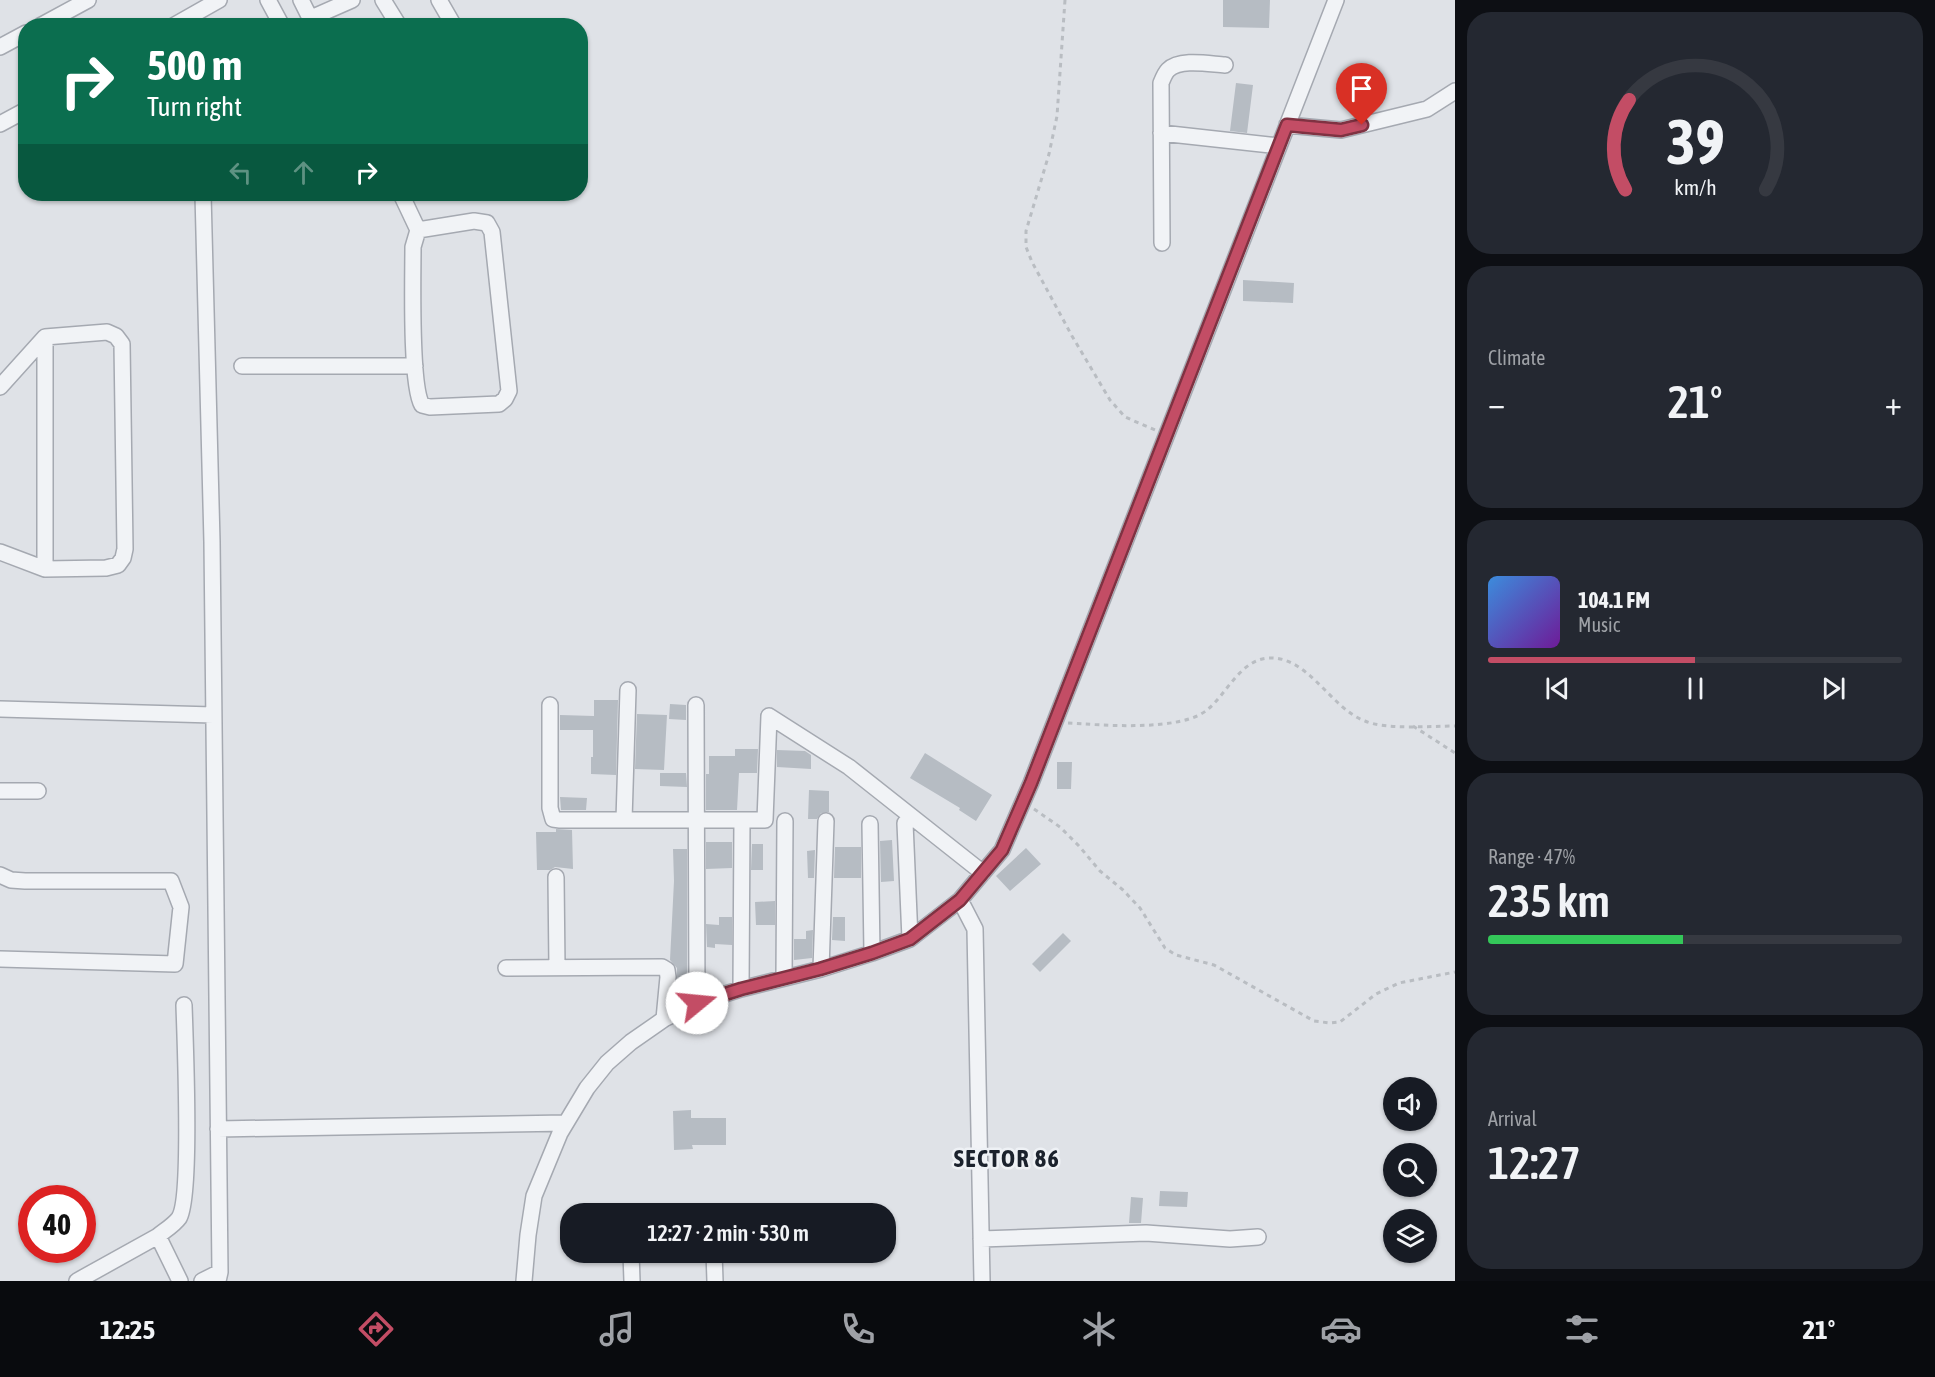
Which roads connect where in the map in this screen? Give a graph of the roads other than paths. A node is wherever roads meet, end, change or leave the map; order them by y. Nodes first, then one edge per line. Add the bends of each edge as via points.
1 (88, 0) edge
2 (219, 0) edge
3 (268, 0) edge
4 (301, 0) edge
5 (352, 0) edge
6 (382, 0) edge
7 (438, 0) edge
8 (1336, 0) edge
9 (200, 5) edge
10 (55, 18) edge
11 (183, 18) edge
12 (278, 18) edge
13 (311, 18) edge
14 (320, 18) edge
15 (394, 18) edge
16 (449, 18) edge
17 (18, 37) edge
18 (0, 47) edge
19 (1225, 65) dead end
20 (1455, 91) edge
21 (18, 114) edge
22 (0, 124) edge
23 (1287, 125) junction
24 (1161, 133) junction
25 (1279, 146) junction
26 (203, 201) edge
27 (407, 201) edge
28 (418, 230) junction
29 (1162, 243) dead end
30 (45, 337) junction
31 (242, 366) dead end
32 (415, 366) junction
33 (0, 387) edge
34 (0, 552) edge
35 (45, 569) junction
36 (628, 690) dead end
37 (550, 705) dead end
38 (696, 705) dead end
39 (0, 709) edge
40 (213, 715) junction
41 (0, 791) edge
42 (38, 791) dead end
43 (624, 820) junction
44 (697, 820) junction
45 (742, 820) junction
46 (786, 821) dead end
47 (826, 821) dead end
48 (905, 823) dead end
49 (870, 824) dead end
50 (982, 873) junction
51 (0, 875) edge
52 (556, 877) dead end
53 (960, 900) junction
54 (910, 939) junction
55 (872, 953) junction
56 (0, 958) edge
57 (506, 968) dead end
58 (557, 968) junction
59 (820, 969) junction
60 (784, 978) junction
61 (741, 989) junction
62 (697, 1003) junction
63 (184, 1005) dead end
64 (664, 1019) junction
65 (566, 1123) junction
66 (218, 1129) junction
67 (158, 1236) junction
68 (1258, 1238) dead end
69 (981, 1239) junction
70 (631, 1263) edge
71 (714, 1263) edge
72 (219, 1277) edge
73 (77, 1281) edge
74 (180, 1281) edge
75 (202, 1281) edge
76 (524, 1281) edge
77 (632, 1281) edge
78 (714, 1281) edge
79 (982, 1281) edge

1 - 10 street
2 - 9 street
3 - 12 street
4 - 13 street
5 - 14 street
6 - 15 street
7 - 16 street
8 - 23 street
9 - 11 street
17 - 18 street
19 - 24 street via 1187,63 1166,71 1161,82
20 - 23 street via 1427,109 1341,130
21 - 22 street
23 - 25 street
24 - 25 street
24 - 29 street
25 - 50 street via 1023,802 1002,850
26 - 40 street
27 - 28 street
28 - 32 street via 413,247
28 - 32 street via 474,221 487,224 492,232 509,392 498,404 422,405
30 - 33 street
30 - 35 street
30 - 35 street via 107,332 122,344 125,549 118,565
31 - 32 street
34 - 35 street
36 - 43 street
37 - 43 street via 553,819
38 - 44 street
39 - 40 street
40 - 66 street
41 - 42 street
43 - 44 street
44 - 45 street
44 - 62 street
45 - 50 street via 765,820 769,716 849,767
45 - 61 street
46 - 60 street
47 - 59 street
48 - 54 street
49 - 55 street
50 - 53 street
51 - 56 street via 26,881 171,881 180,907 175,964
52 - 58 street
53 - 54 street
53 - 69 street via 975,929
54 - 55 street
55 - 59 street
57 - 58 street
58 - 64 street via 662,967 668,977
59 - 60 street
60 - 61 street
61 - 62 street
62 - 64 street
63 - 67 street via 184,1199 180,1217
64 - 65 street via 607,1063
65 - 66 street
65 - 76 street via 534,1196
66 - 72 street
67 - 73 street
67 - 74 street
68 - 69 street via 1146,1233
69 - 79 street
70 - 77 street
71 - 78 street
72 - 75 street

